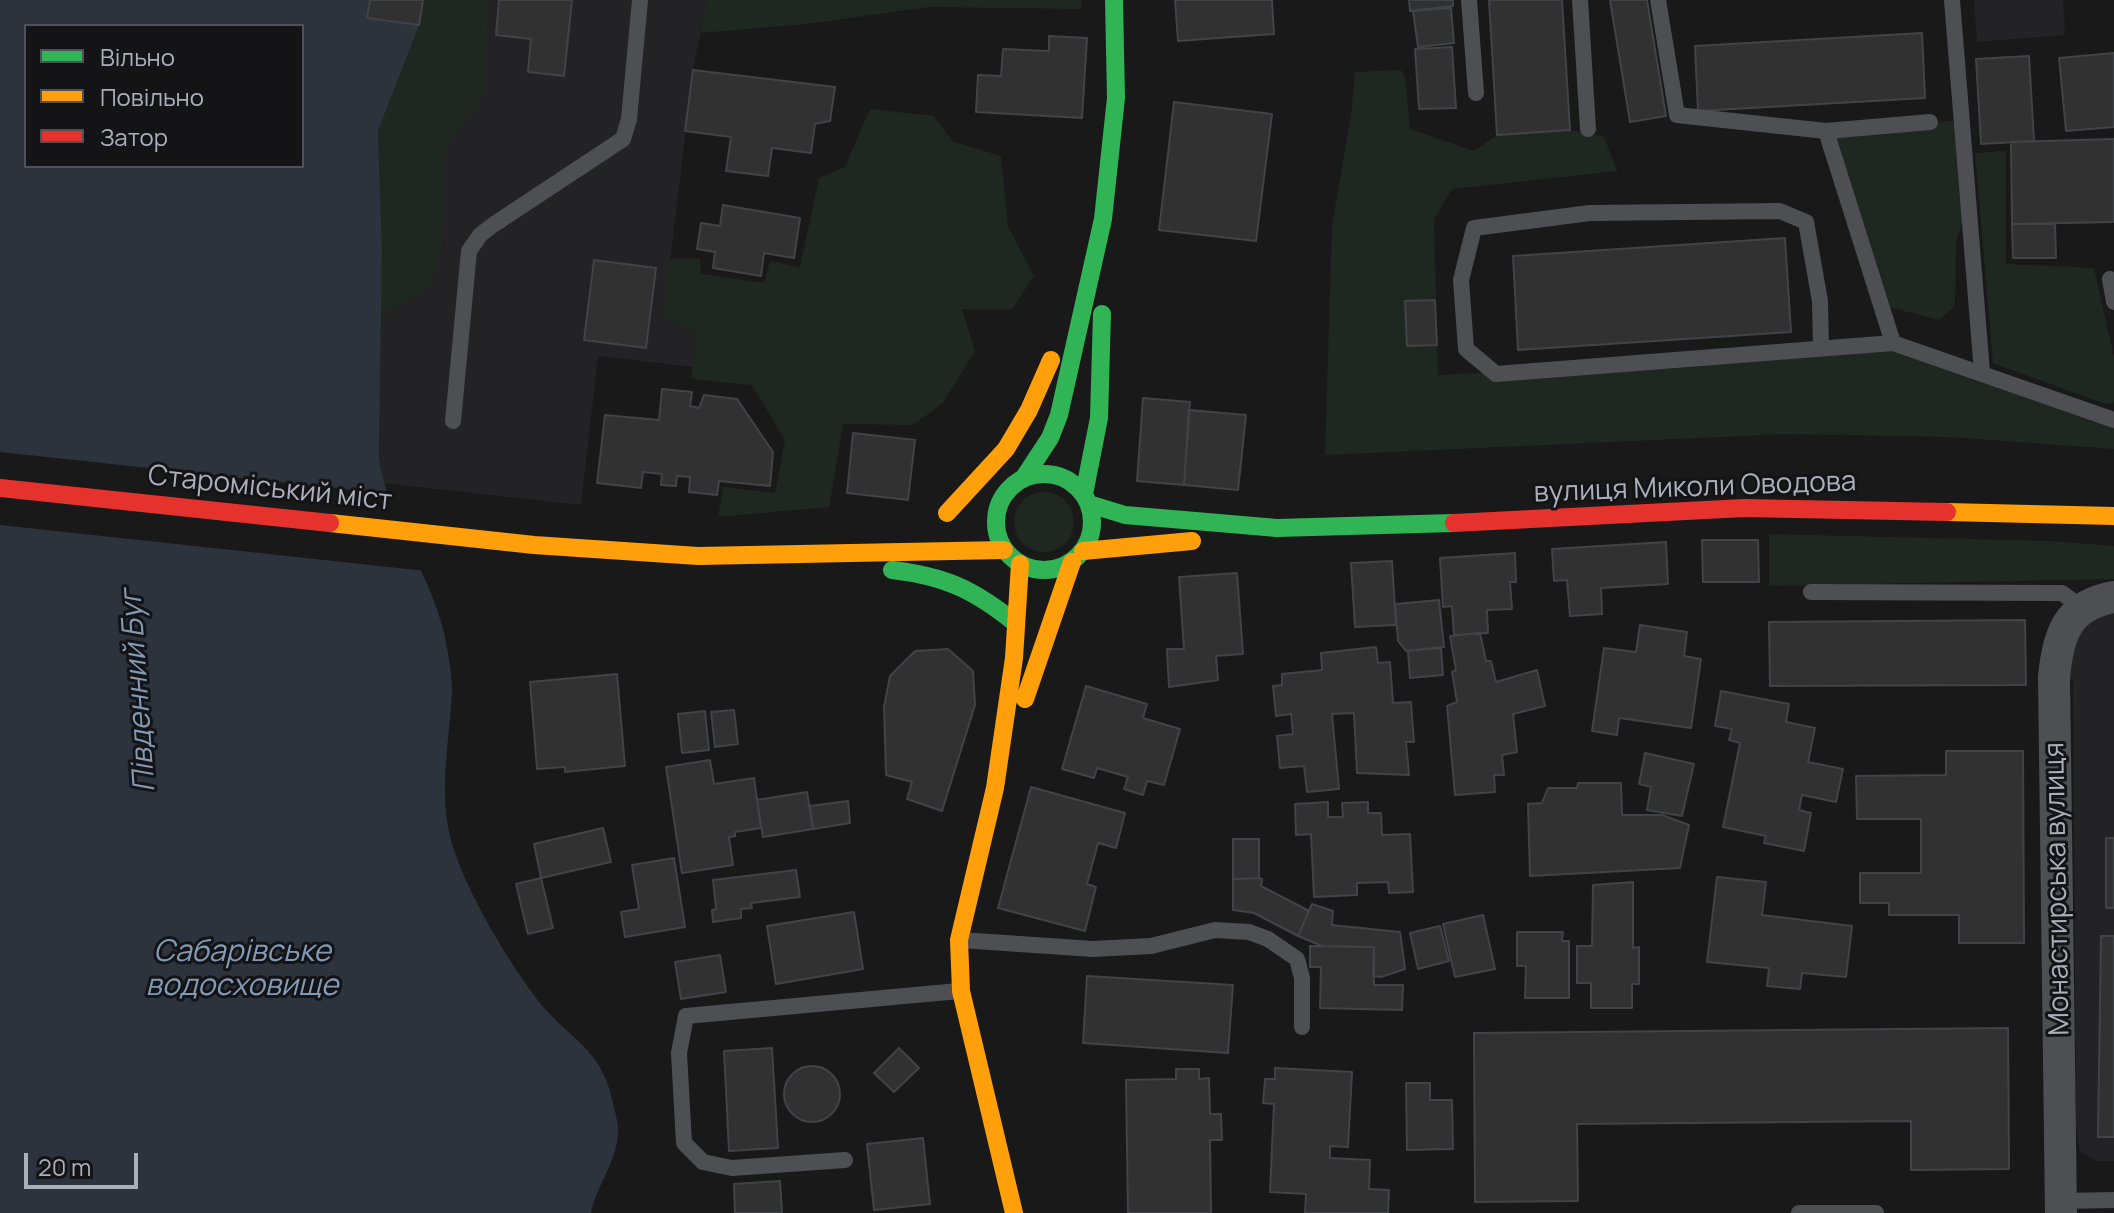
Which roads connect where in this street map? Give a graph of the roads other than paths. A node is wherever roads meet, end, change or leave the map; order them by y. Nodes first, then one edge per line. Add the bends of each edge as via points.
1 (640, 0) edge
2 (1114, 0) edge
3 (1469, 0) edge
4 (1580, 0) edge
5 (1658, 0) edge
6 (1952, 0) edge
7 (1476, 93) dead end
8 (1930, 122) dead end
9 (1588, 129) dead end
10 (1826, 131) junction
11 (1103, 219) junction
12 (2110, 279) dead end
13 (2114, 302) edge
14 (1893, 343) junction
15 (1821, 348) junction
16 (1982, 372) junction
17 (2114, 420) edge
18 (453, 421) dead end
19 (1023, 479) junction
20 (0, 488) edge
21 (1003, 496) junction
22 (1086, 499) junction
23 (947, 513) junction
24 (2114, 516) edge
25 (926, 521) dead end
26 (1277, 528) junction
27 (860, 534) dead end
28 (755, 554) junction
29 (1077, 556) junction
30 (1012, 557) junction
31 (950, 580) junction
32 (1811, 592) dead end
33 (2114, 597) edge
34 (2082, 608) junction
35 (1014, 622) junction
36 (995, 788) junction
37 (959, 940) junction
38 (961, 991) junction
39 (1302, 1027) dead end
40 (845, 1160) dead end
41 (2114, 1200) edge
42 (2061, 1207) edge
43 (1014, 1213) edge
44 (1799, 1213) edge
45 (1876, 1213) edge

1 - 18 lane via 623,139 493,225 469,251
2 - 11 main road via 1116,98
3 - 7 lane
4 - 9 lane
5 - 10 lane via 1677,115
6 - 16 lane
8 - 10 lane
10 - 14 lane
11 - 19 main road via 1059,415
11 - 22 main road via 1099,418
11 - 23 main road via 1029,410 1006,449
12 - 13 lane
14 - 15 lane
14 - 16 lane
15 - 15 lane via 1496,374 1466,349 1461,280 1474,228 1590,213 1780,211 1806,222 1820,301
16 - 17 lane
19 - 21 main road
19 - 22 main road via 1061,477
20 - 28 main road, Староміський міст via 534,545 672,555
21 - 23 main road
21 - 30 main road via 996,517 999,540
22 - 26 main road, вулиця Миколи Оводова via 1125,515
22 - 29 main road via 1091,533
23 - 25 main road
24 - 26 main road, вулиця Миколи Оводова via 1744,508
26 - 29 main road, вулиця Миколи Оводова
27 - 28 main road
28 - 30 main road
28 - 31 main road
29 - 30 main road via 1051,570 1030,569
29 - 36 main road
30 - 31 main road
30 - 35 main road
31 - 35 main road via 981,594
32 - 34 lane via 2062,593
33 - 34 street
34 - 42 street, Монастирська вулиця via 2065,626 2054,677
35 - 36 main road via 1014,658
36 - 37 main road
37 - 38 main road
37 - 39 lane via 1093,949 1151,946 1215,930 1249,932 1297,959
38 - 40 lane via 686,1016 679,1053 684,1143 703,1162 732,1168
38 - 43 main road
41 - 42 lane
44 - 45 lane

